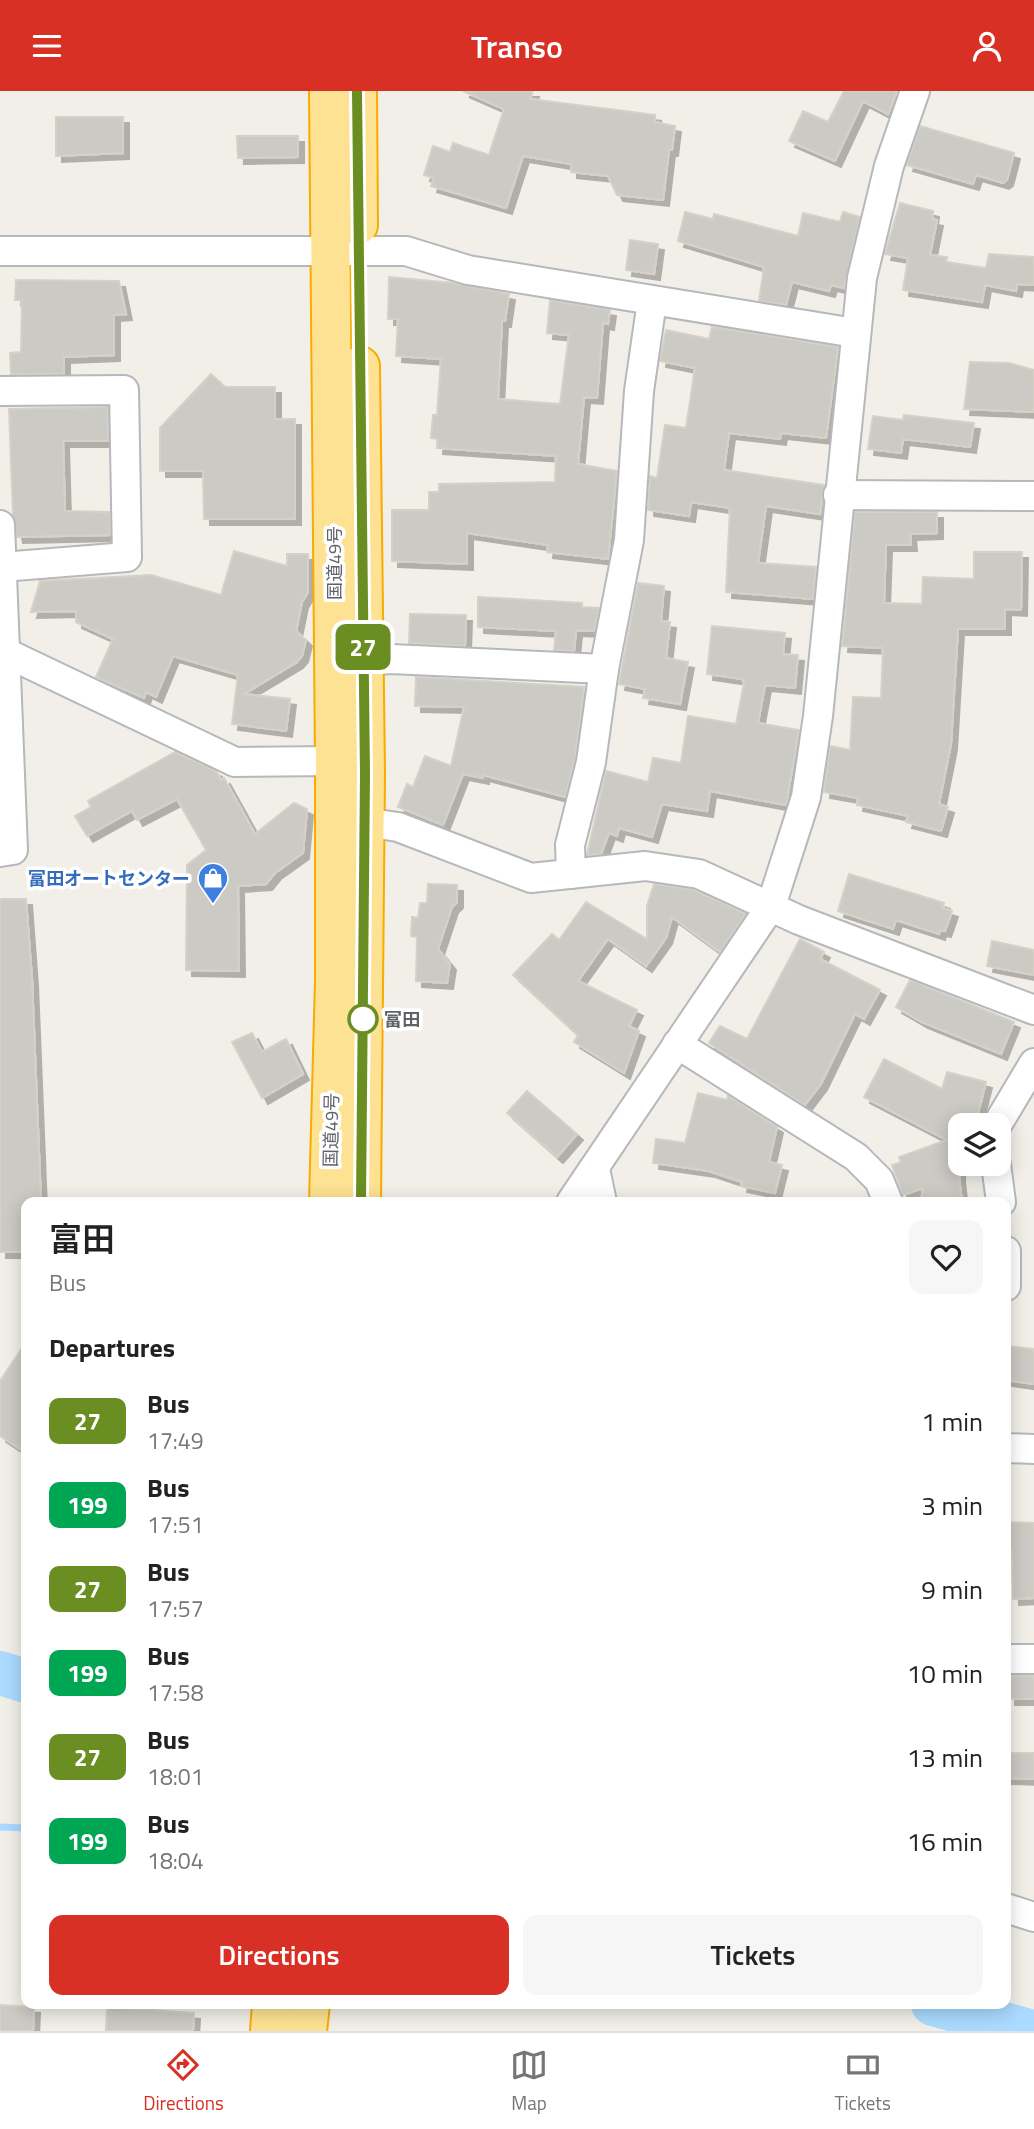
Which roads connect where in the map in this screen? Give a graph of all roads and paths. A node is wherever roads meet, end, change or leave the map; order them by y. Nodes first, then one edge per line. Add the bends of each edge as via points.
1 (329, 91) edge
2 (357, 91) edge
3 (915, 91) edge
4 (0, 251) edge
5 (345, 252) junction
6 (652, 301) junction
7 (855, 333) junction
8 (0, 391) edge
9 (838, 495) junction
10 (1034, 496) edge
11 (0, 524) edge
12 (2, 567) edge
13 (2, 651) edge
14 (363, 661) junction
15 (604, 669) junction
16 (335, 761) junction
17 (364, 823) junction
18 (0, 852) edge
19 (571, 874) junction
20 (771, 906) junction
21 (1034, 1010) edge
22 (677, 1044) junction
23 (1034, 1063) edge
24 (1004, 1113) edge
25 (595, 1169) junction
26 (998, 1176) edge
27 (329, 1197) edge
28 (361, 1197) edge
29 (574, 1197) edge
30 (601, 1197) edge
31 (886, 1197) edge
32 (1000, 1197) edge
33 (1011, 1448) edge
34 (1034, 1448) edge
35 (1011, 1659) edge
36 (1034, 1659) edge
37 (1011, 1910) edge
38 (1034, 1917) edge
39 (272, 2009) edge
40 (309, 2009) edge
41 (270, 2031) edge
42 (307, 2031) edge

1 - 5 highway, 国道49号
2 - 5 highway, 国道49号
3 - 7 street via 889,166 862,278
4 - 5 street
5 - 6 street via 406,251 468,270
5 - 14 highway, 国道49号
5 - 16 highway, 国道49号
6 - 7 street
6 - 15 street via 639,391 629,540
7 - 9 street
8 - 12 street via 124,390 127,557
9 - 10 street
9 - 20 street via 806,797
11 - 12 street
12 - 13 street
13 - 16 street via 235,762
13 - 18 street via 13,850
14 - 15 street
14 - 17 highway, 国道49号
15 - 19 street via 591,762 570,845
16 - 27 highway, 国道49号
17 - 19 street via 398,827 531,878
17 - 28 highway, 国道49号
19 - 20 street via 645,866 699,874
20 - 21 street
20 - 22 street
22 - 25 street
22 - 31 street via 856,1157 874,1173
23 - 24 street
25 - 29 street
25 - 30 street
26 - 32 street
33 - 34 street
35 - 36 street
37 - 38 street
39 - 41 highway
40 - 42 highway

